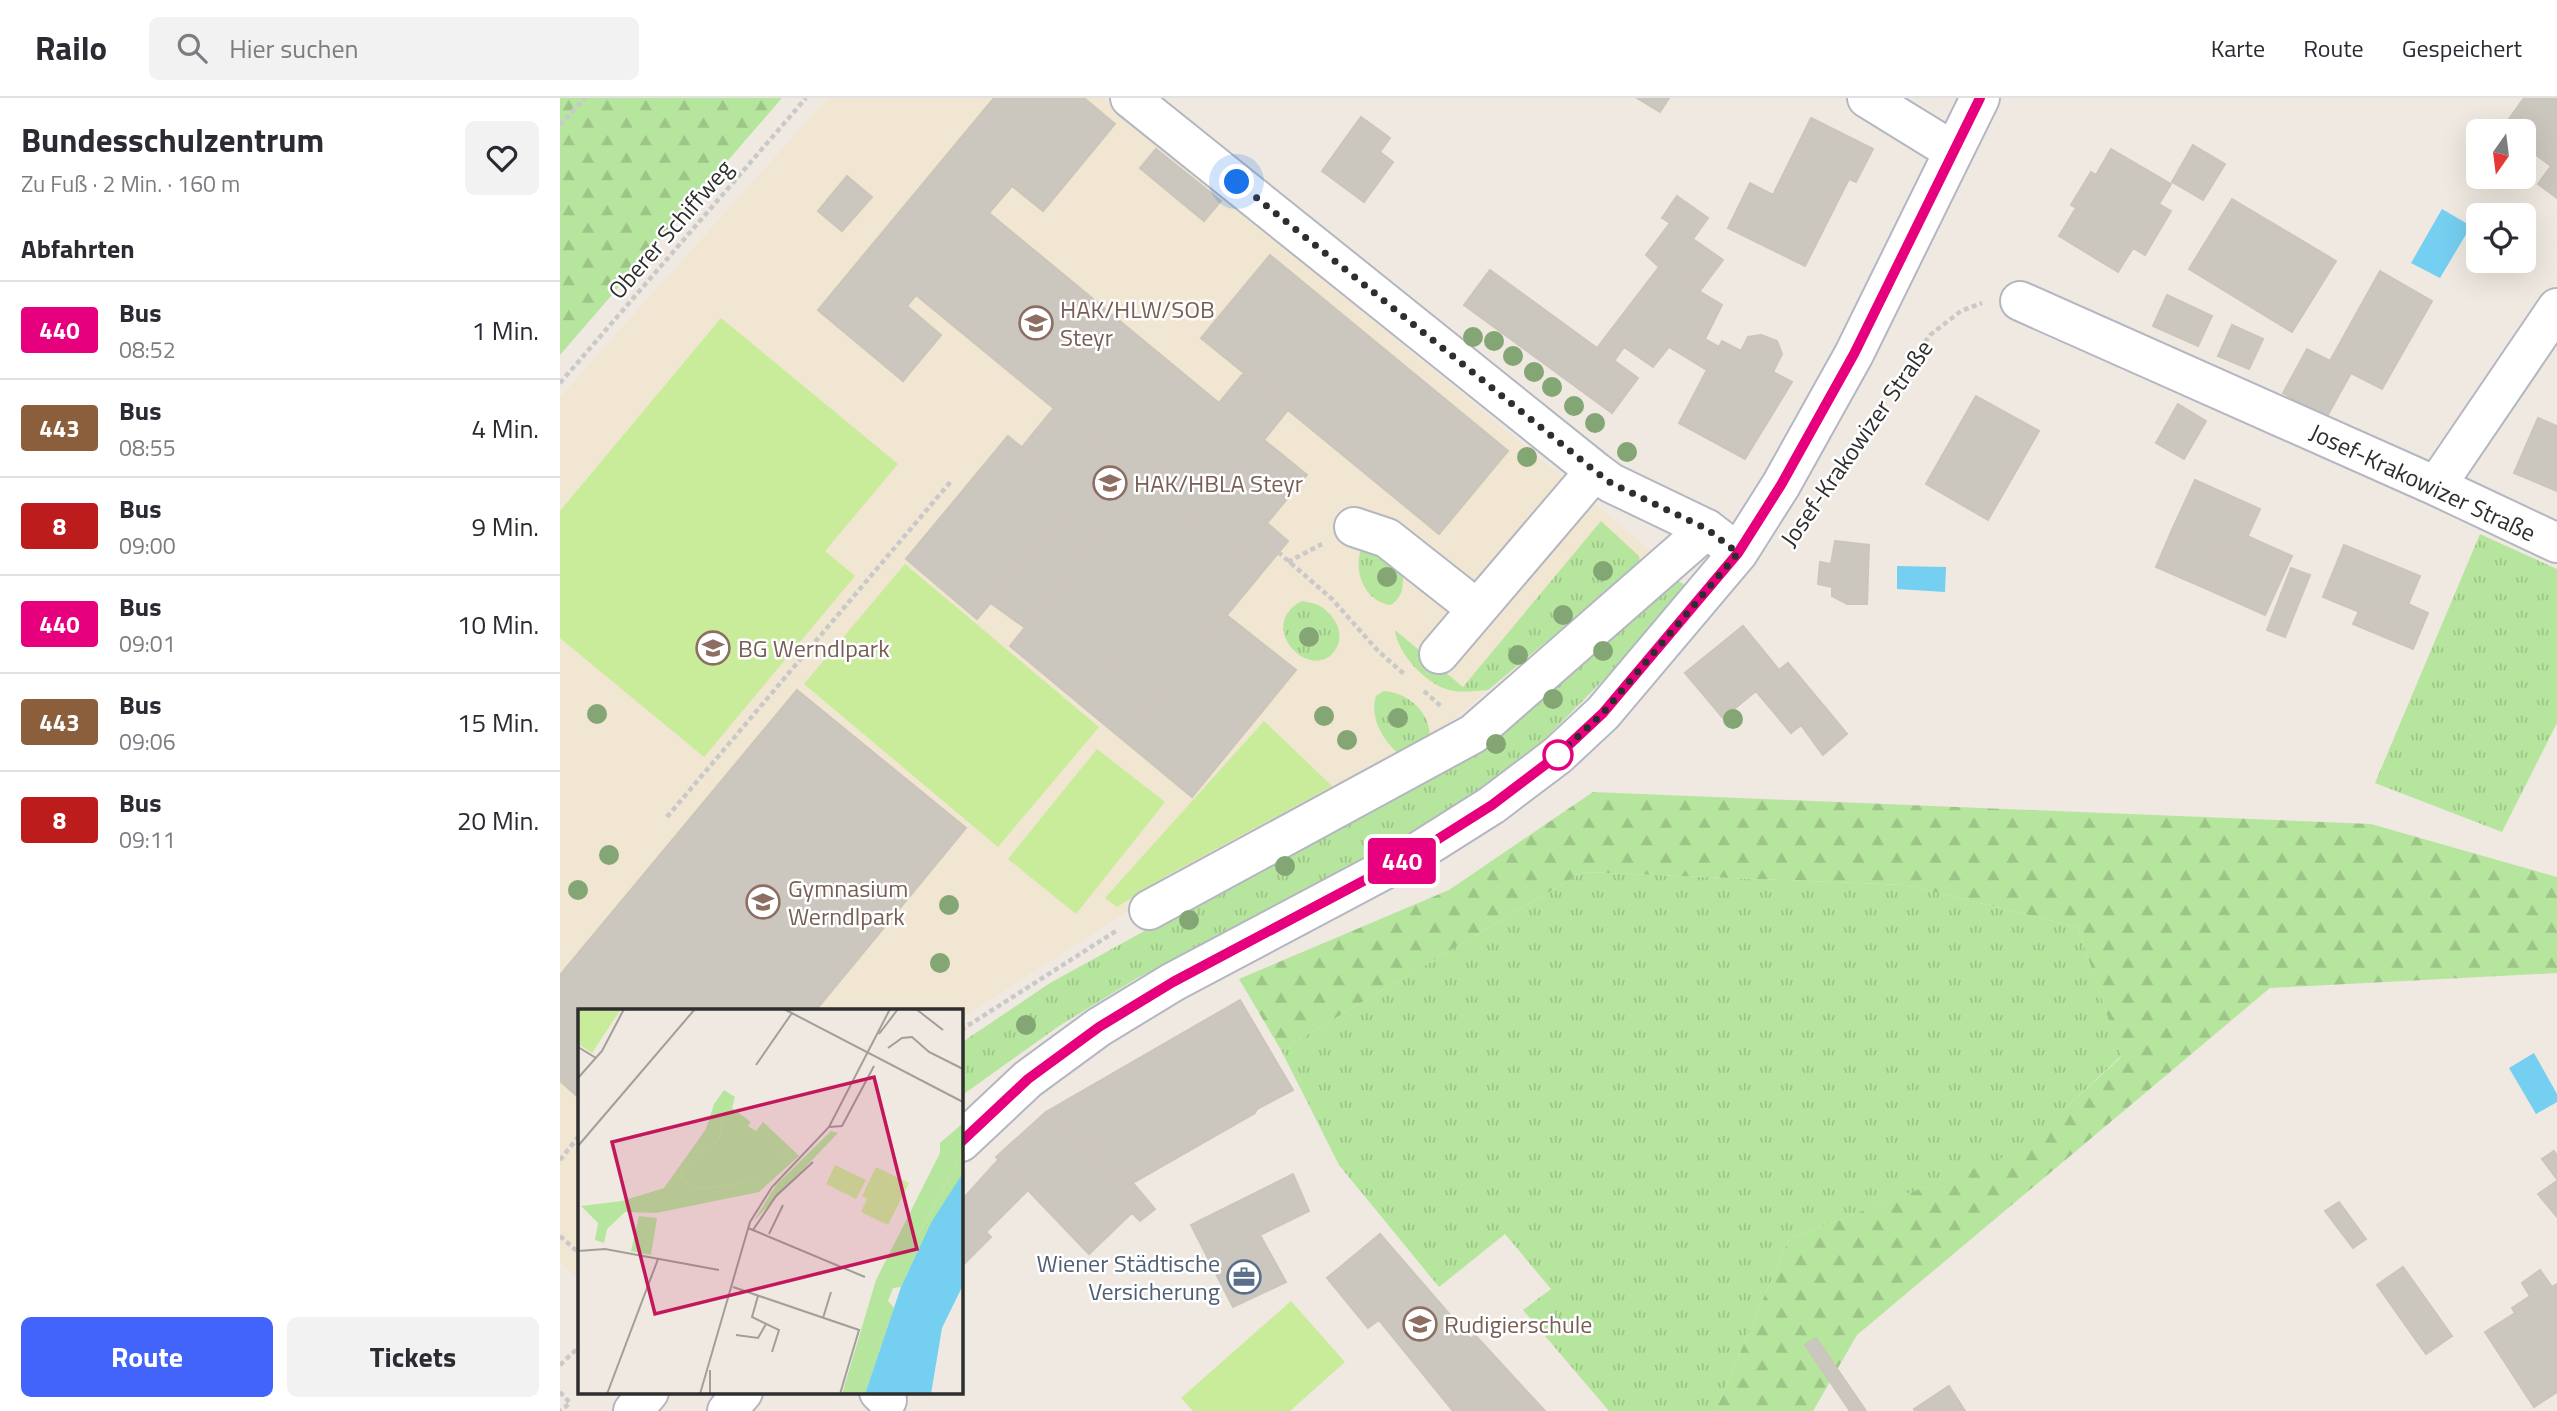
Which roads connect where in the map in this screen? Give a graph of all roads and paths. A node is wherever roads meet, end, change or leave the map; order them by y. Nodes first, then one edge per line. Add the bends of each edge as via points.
1 (585, 98) edge
2 (806, 98) edge
3 (1130, 98) edge
4 (1867, 98) edge
5 (1980, 98) edge
6 (560, 125) edge
7 (1953, 151) junction
8 (2020, 301) joint
9 (2557, 307) edge
10 (560, 383) edge
11 (1595, 471) junction
12 (1835, 472) dead end
13 (952, 480) dead end
14 (2436, 486) junction
15 (1354, 527) dead end
16 (1707, 529) junction
17 (2557, 543) edge
18 (1278, 552) dead end
19 (1738, 553) junction
20 (1477, 609) junction
21 (1439, 654) dead end
22 (1410, 679) dead end
23 (1420, 688) dead end
24 (1473, 734) junction
25 (667, 817) dead end
26 (1149, 910) joint
27 (962, 1029) edge
28 (964, 1133) edge
29 (578, 1137) edge
30 (560, 1160) edge
31 (560, 1236) edge
32 (578, 1252) edge
33 (578, 1348) edge
34 (560, 1365) edge
35 (560, 1392) edge
36 (647, 1394) edge
37 (741, 1394) edge
38 (560, 1411) edge
39 (633, 1411) edge
40 (727, 1411) edge

1 - 6 path
2 - 10 path, Oberer Schiffweg
3 - 11 street
4 - 7 street
5 - 7 street
7 - 19 street via 1854,354
8 - 12 path, Josef-Krakowizer Straße via 1990,300 1961,311 1930,335
8 - 14 street, Josef-Krakowizer Straße
9 - 14 street
11 - 16 street
11 - 20 street
13 - 25 path
14 - 17 street, Josef-Krakowizer Straße
15 - 20 street via 1387,538
16 - 19 street
16 - 24 street
18 - 22 path via 1332,599
19 - 28 street via 1603,713 1558,755 1492,805 1416,853 1173,982 1099,1027
20 - 21 street
23 - 24 path
24 - 26 street
26 - 27 path
29 - 30 path
31 - 32 path
33 - 34 path
35 - 38 path via 570,1403
36 - 39 street
37 - 40 street

